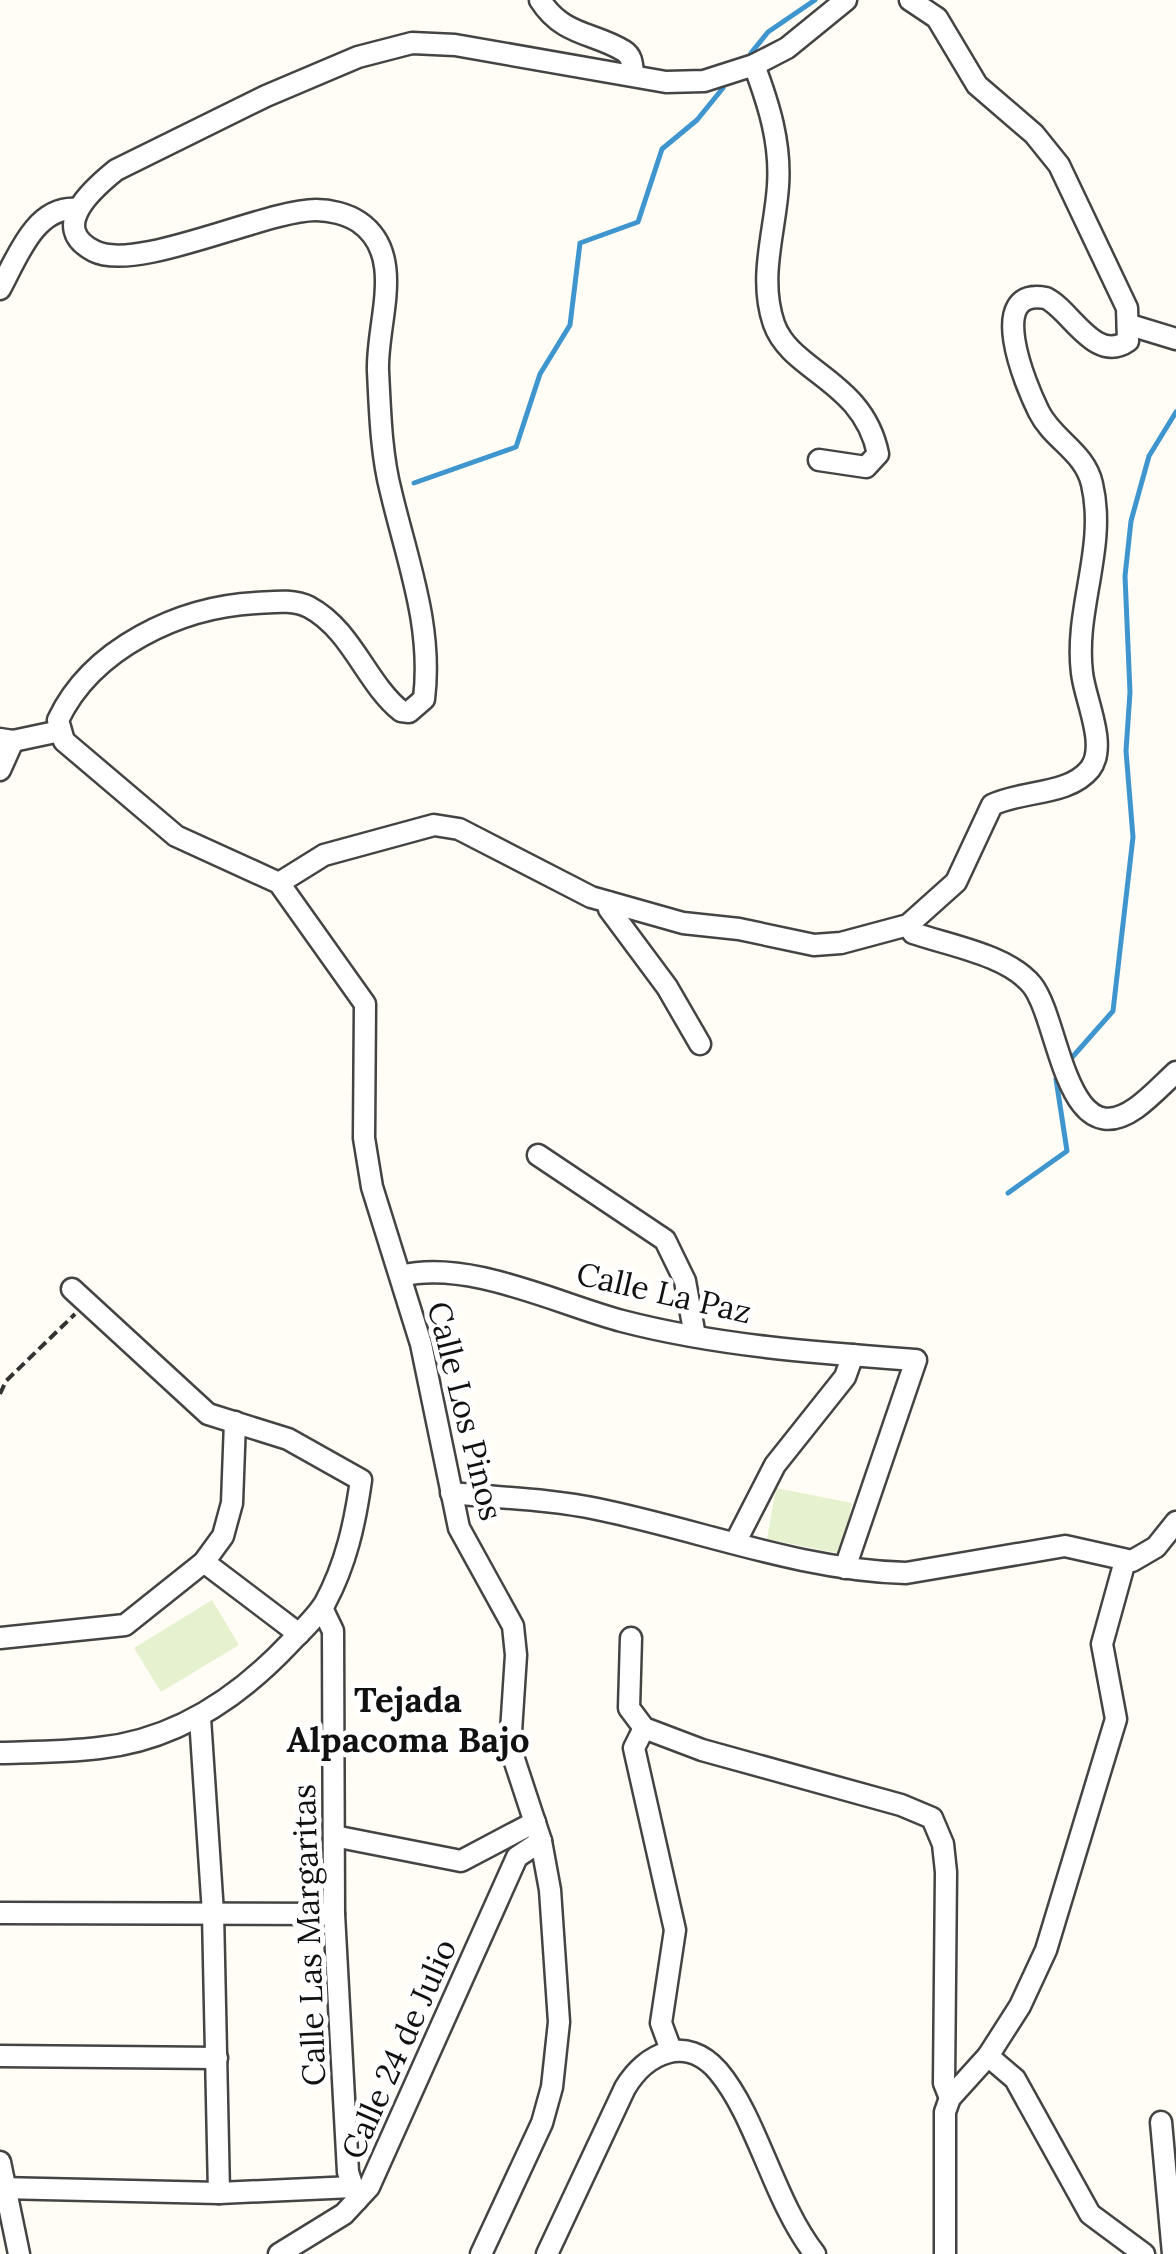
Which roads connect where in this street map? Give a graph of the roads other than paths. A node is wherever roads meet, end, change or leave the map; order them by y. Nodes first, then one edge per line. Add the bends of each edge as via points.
1 (540, 0) edge
2 (846, 0) edge
3 (910, 0) edge
4 (754, 65) junction
5 (632, 73) junction
6 (76, 208) junction
7 (0, 289) edge
8 (1130, 325) junction
9 (1176, 338) edge
10 (819, 460) dead end
11 (60, 731) junction
12 (7, 740) edge
13 (0, 770) edge
14 (278, 883) junction
15 (608, 902) junction
16 (908, 925) junction
17 (700, 1044) dead end
18 (1176, 1072) edge
19 (538, 1154) dead end
20 (401, 1276) junction
21 (78, 1297) road end
22 (695, 1336) junction
23 (852, 1356) junction
24 (235, 1422) junction
25 (451, 1493) junction
26 (1176, 1522) edge
27 (736, 1541) junction
28 (1125, 1561) junction
29 (204, 1562) junction
30 (845, 1568) junction
31 (322, 1608) junction
32 (298, 1634) junction
33 (0, 1638) edge
34 (631, 1638) dead end
35 (200, 1718) junction
36 (644, 1728) junction
37 (0, 1753) edge
38 (538, 1832) junction
39 (334, 1836) junction
40 (0, 1913) edge
41 (213, 1913) junction
42 (334, 1914) junction
43 (672, 2050) junction
44 (0, 2056) edge
45 (988, 2056) junction
46 (217, 2058) junction
47 (950, 2098) junction
48 (1161, 2122) dead end
49 (0, 2162) edge
50 (3, 2188) edge
51 (219, 2193) junction
52 (355, 2193) junction
53 (19, 2254) edge
54 (279, 2254) edge
55 (482, 2254) edge
56 (547, 2254) edge
57 (815, 2254) edge
58 (945, 2254) edge
59 (1144, 2254) edge
60 (1173, 2254) edge

1 - 5 street via 585,38 626,52
2 - 4 street via 787,48
3 - 8 street via 938,18 977,85 1059,165
4 - 5 street via 704,81 666,82
4 - 10 street via 777,135 779,183 766,282 774,325 782,340 846,393 878,454 866,466
5 - 6 street via 412,43 358,57 133,162
6 - 7 street via 61,208 41,221
6 - 11 street via 79,236 108,255 177,246 314,210 348,216 376,238 385,259 378,367 386,458 414,567 427,680 424,699 401,711 309,607 246,604 185,616 108,657 64,709
8 - 9 street
8 - 16 street via 1122,346 1102,345 1056,302 1035,296 1017,303 1010,325 1038,411 1080,456 1092,480 1094,569 1080,630 1097,758 1080,780 992,805 956,882
11 - 12 street
11 - 14 street via 176,836
12 - 13 street
14 - 15 street via 324,855 434,824 459,828
14 - 20 street, Calle Los Pinos via 365,1004 364,1138
15 - 16 street via 683,923 814,945
15 - 17 street
16 - 18 street via 913,933 1001,964 1030,982 1047,1010 1075,1095 1097,1118 1134,1110
19 - 22 street via 665,1240 685,1281
20 - 22 street, Calle La Paz via 455,1276
20 - 25 street, Calle Los Pinos
21 - 24 street via 208,1414
22 - 23 street, Calle La Paz
23 - 27 street via 845,1377 776,1465
23 - 30 street, Calle La Paz via 916,1360
24 - 29 street via 232,1503 223,1536
24 - 31 street via 288,1439 362,1480 353,1531
25 - 27 street via 593,1508
25 - 38 street, Calle Los Pinos via 459,1528 513,1626 510,1747
26 - 28 street via 1156,1547
27 - 30 street
28 - 30 street via 1066,1546 906,1573
28 - 45 street via 1102,1644 1116,1719 1046,1950
29 - 32 street
29 - 33 street via 126,1625
31 - 32 street
31 - 39 street, Calle Las Margaritas via 332,1631
32 - 35 street via 270,1665
34 - 36 street via 629,1708
35 - 37 street via 102,1748
35 - 41 street
36 - 43 street via 634,1748 675,1930 662,2023
36 - 47 street via 932,1818 946,1872 944,2083
38 - 39 street via 461,1862
38 - 52 street, Calle 24 de Julio via 517,1858 382,2164
38 - 55 street, Calle Los Pinos via 556,1965 558,2060 542,2124
39 - 42 street, Calle Las Margaritas
40 - 41 street
41 - 42 street
41 - 46 street
42 - 52 street, Calle Las Margaritas via 348,2172
43 - 56 street via 643,2064 625,2088
43 - 57 street via 702,2056 726,2082
44 - 46 street
45 - 47 street
45 - 59 street via 1015,2080 1090,2214
46 - 51 street
47 - 58 street
48 - 60 street
49 - 50 street
50 - 51 street
50 - 53 street
51 - 52 street
52 - 54 street, Calle 24 de Julio via 325,2228

